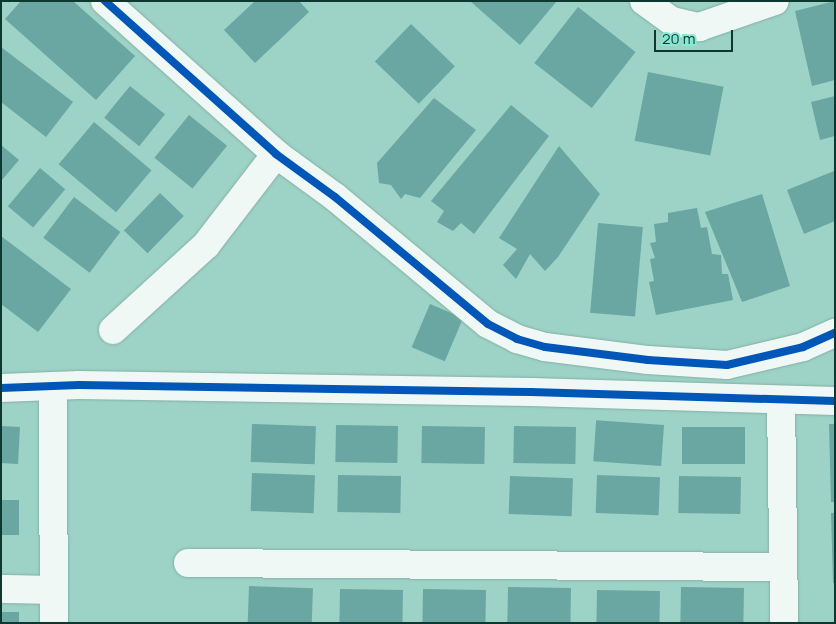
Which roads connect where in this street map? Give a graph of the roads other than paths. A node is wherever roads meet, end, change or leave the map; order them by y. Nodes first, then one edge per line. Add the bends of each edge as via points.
1 (105, 1) edge
2 (644, 1) edge
3 (775, 1) edge
4 (276, 154) junction
5 (113, 330) dead end
6 (835, 333) edge
7 (53, 387) junction
8 (1, 388) edge
9 (781, 400) junction
10 (835, 401) edge
11 (188, 563) dead end
12 (783, 567) junction
13 (1, 589) edge
14 (53, 590) junction
15 (54, 623) edge
16 (784, 623) edge

1 - 4 street
2 - 3 street via 672,21 698,27
4 - 5 street via 206,245
4 - 6 street via 335,197 488,324 518,339 546,347 648,360 727,365 803,347
7 - 8 street
7 - 9 street via 531,392
7 - 14 street
9 - 10 street
9 - 12 street
11 - 12 street
12 - 16 street
13 - 14 street
14 - 15 street

